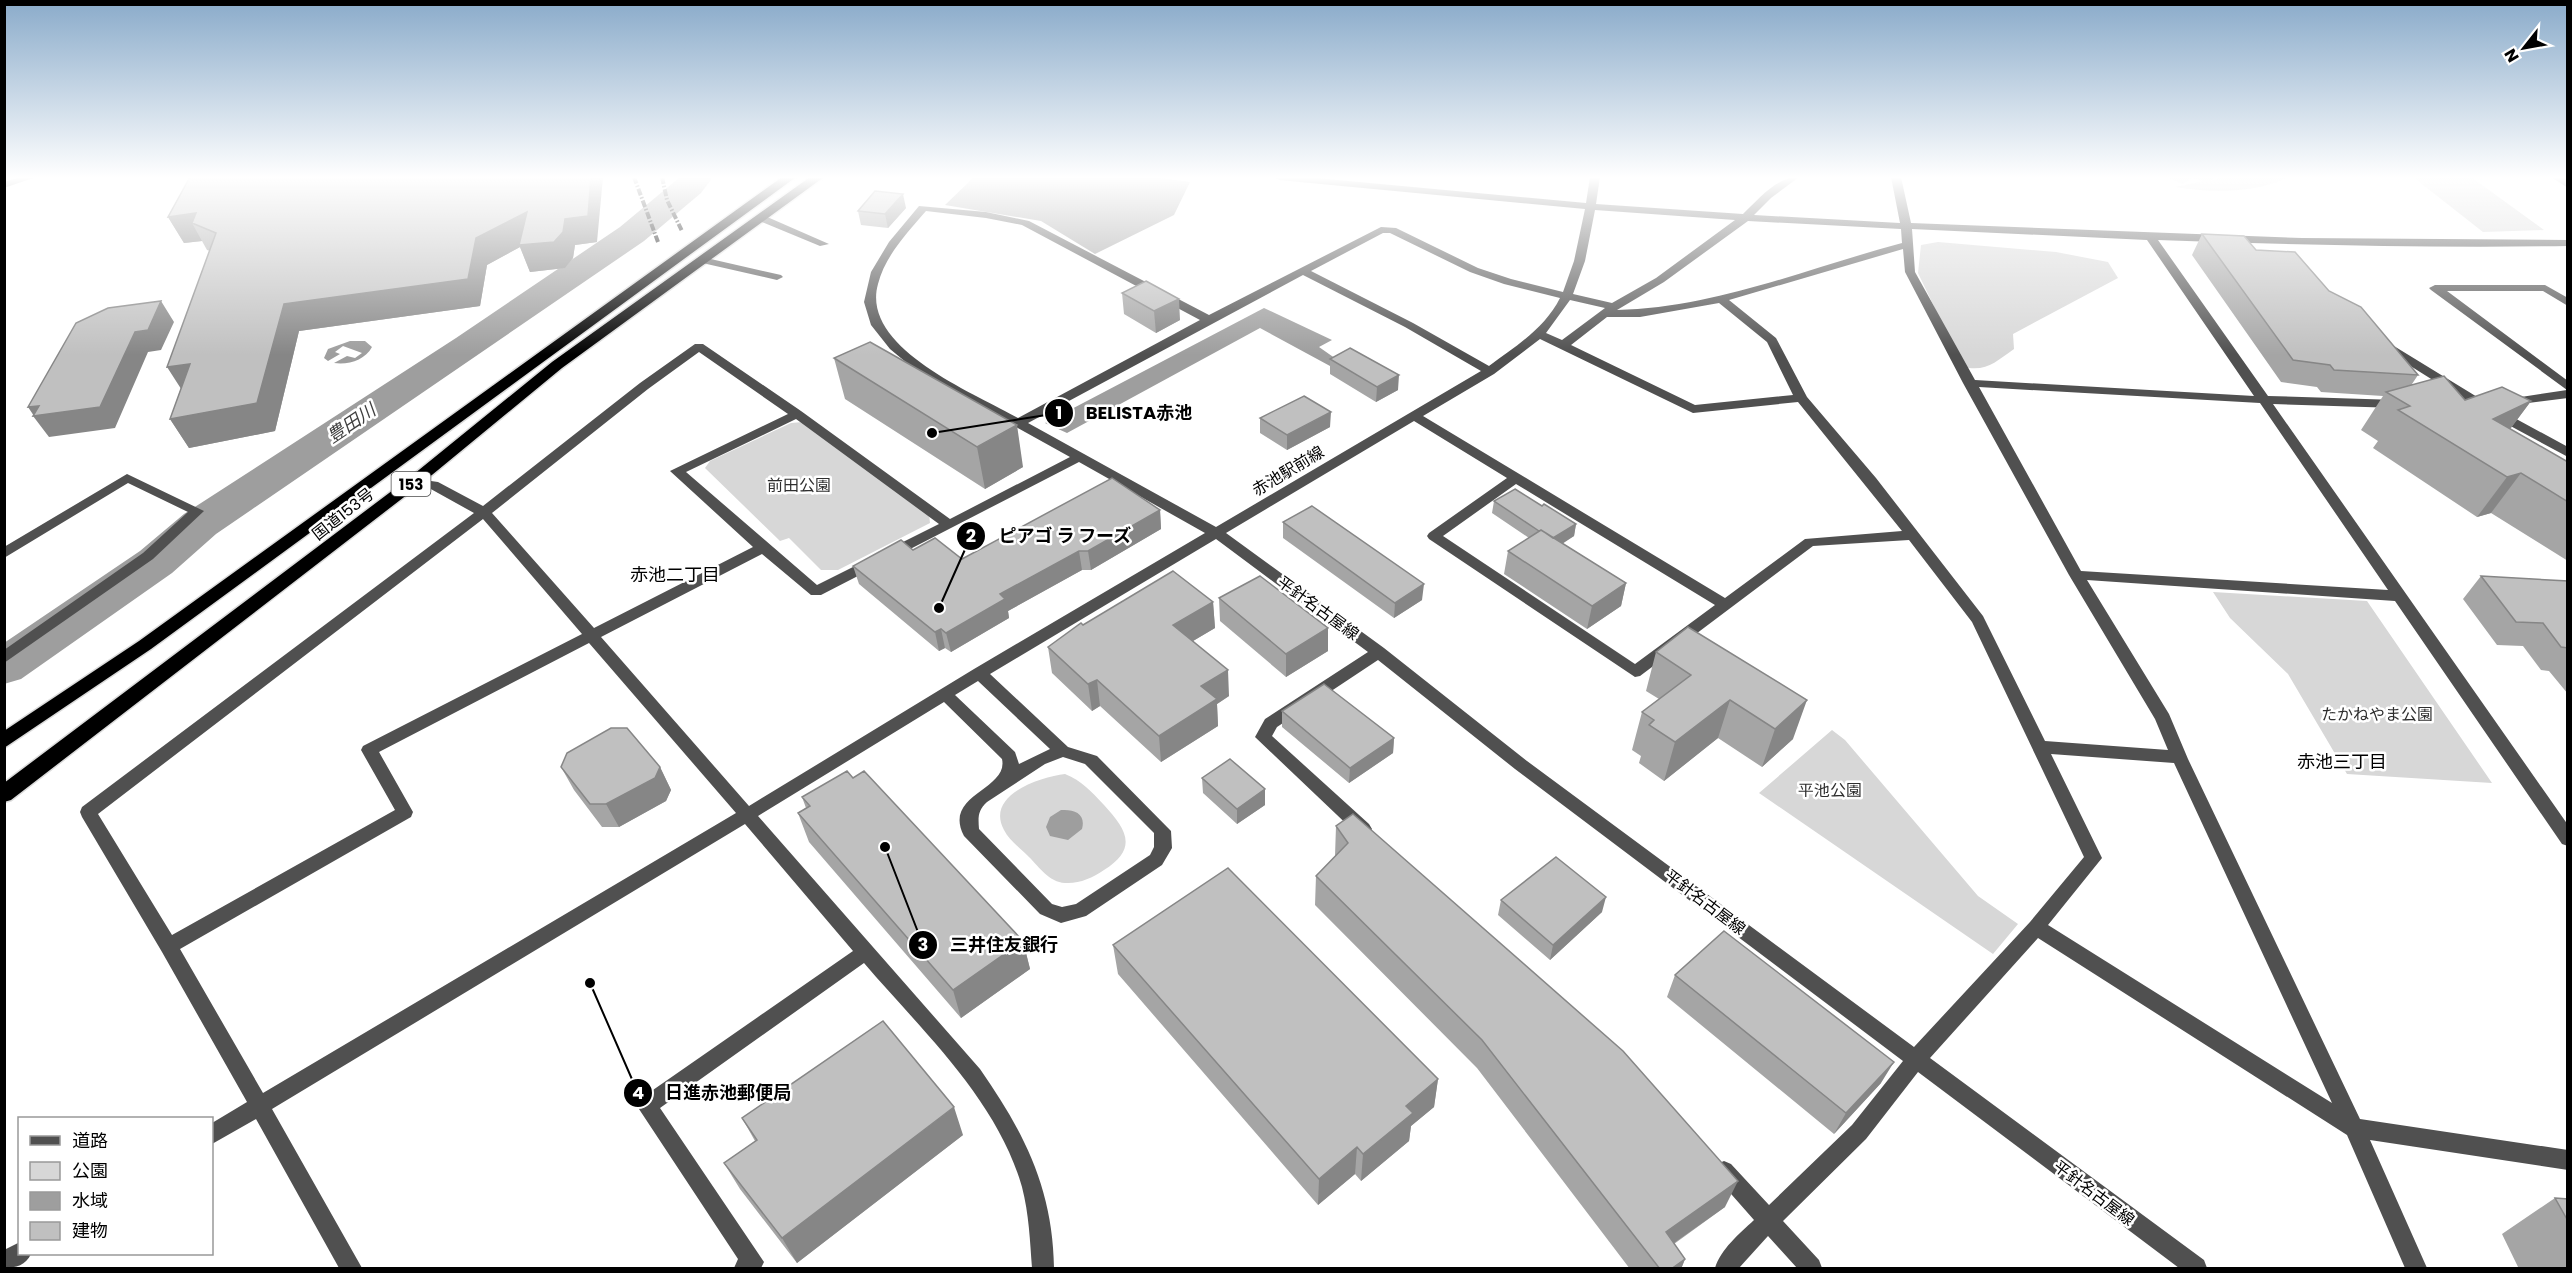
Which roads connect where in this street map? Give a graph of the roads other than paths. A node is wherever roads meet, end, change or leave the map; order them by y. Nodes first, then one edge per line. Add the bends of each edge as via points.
1 (708, 236) edge
2 (735, 236) edge
3 (805, 236) edge
4 (900, 236) edge
5 (1050, 236) edge
6 (1369, 236) edge
7 (1405, 236) edge
8 (1585, 236) edge
9 (1719, 236) edge
10 (1907, 236) edge
11 (2150, 236) edge
12 (2155, 236) edge
13 (2568, 243) edge
14 (824, 244) dead end
15 (1907, 244) junction
16 (702, 260) junction
17 (1303, 271) junction
18 (777, 277) dead end
19 (1567, 297) junction
20 (1720, 298) junction
21 (2568, 303) edge
22 (1609, 311) junction
23 (1209, 320) junction
24 (1539, 334) junction
25 (2380, 341) edge
26 (1563, 345) junction
27 (1490, 371) junction
28 (1969, 383) junction
29 (2568, 387) edge
30 (2568, 394) edge
31 (1801, 398) junction
32 (2265, 400) junction
33 (2414, 404) edge
34 (2460, 406) edge
35 (2482, 406) junction
36 (797, 414) junction
37 (1413, 416) junction
38 (1020, 422) junction
39 (2568, 453) edge
40 (1078, 458) junction
41 (1517, 477) junction
42 (415, 481) junction
43 (484, 512) junction
44 (949, 525) junction
45 (1216, 533) junction
46 (1913, 535) junction
47 (763, 548) junction
48 (4, 554) edge
49 (2076, 575) junction
50 (2401, 597) junction
51 (1726, 605) junction
52 (593, 636) junction
53 (1379, 652) junction
54 (4, 658) edge
55 (980, 673) junction
56 (939, 700) junction
57 (4, 741) edge
58 (2040, 747) junction
59 (1062, 751) junction
60 (2179, 757) junction
61 (1007, 780) junction
62 (4, 794) edge
63 (747, 815) junction
64 (1373, 839) edge
65 (2568, 839) edge
66 (2037, 927) junction
67 (169, 946) junction
68 (866, 952) junction
69 (1916, 1059) junction
70 (258, 1106) junction
71 (2354, 1128) junction
72 (213, 1133) edge
73 (2568, 1160) edge
74 (1715, 1161) edge
75 (1769, 1222) junction
76 (18, 1254) edge
77 (4, 1262) edge
78 (351, 1269) edge
79 (745, 1269) edge
80 (1043, 1269) edge
81 (1726, 1269) edge
82 (1811, 1269) edge
83 (2196, 1269) edge
84 (2416, 1269) edge

1 - 57 highway, 国道153号 / 153 via 145,645
2 - 16 highway, 国道153号 / 153
3 - 14 street
4 - 38 street, 平針名古屋線 via 874,277 870,303 873,318 892,344 923,370
5 - 23 street, 平針名古屋線
6 - 17 street
7 - 19 street via 1474,270
8 - 19 street, 赤池駅前線
9 - 22 street
10 - 15 street
11 - 32 street
12 - 13 street via 2275,247
15 - 20 street
15 - 28 street via 1910,272
16 - 18 street
16 - 42 highway, 国道153号 / 153 via 557,365
17 - 23 street
17 - 27 street
19 - 22 street
19 - 24 street, 赤池駅前線
20 - 22 street via 1629,315
20 - 31 street via 1772,340
21 - 29 street via 2545,288 2435,288
22 - 26 street
23 - 38 street
24 - 26 street
24 - 27 street, 赤池駅前線
25 - 35 street
26 - 31 street via 1693,410
27 - 37 street, 赤池駅前線
28 - 32 street
28 - 49 street
30 - 35 street
31 - 46 street
32 - 33 street
32 - 50 street
34 - 35 street
35 - 39 street
36 - 43 street via 699,347
36 - 44 street
36 - 47 street via 677,471
37 - 41 street
37 - 45 street, 赤池駅前線
38 - 40 street, 平針名古屋線
40 - 44 street
40 - 45 street, 平針名古屋線
41 - 51 street
41 - 51 street via 1434,536 1635,672
42 - 43 street via 433,485
42 - 62 highway, 国道153号 / 153
43 - 52 street
43 - 67 street via 88,812
44 - 47 street via 816,592
45 - 53 street, 平針名古屋線
45 - 55 street, 赤池駅前線
46 - 51 street via 1809,542
46 - 58 street via 1978,621
47 - 52 street
48 - 54 street via 127,478 197,511 148,556
49 - 50 street
49 - 60 street via 2163,718
50 - 65 street
52 - 63 street
52 - 67 street via 369,750 405,812
53 - 64 street via 1270,723 1263,737
53 - 69 street, 平針名古屋線 via 1521,765
55 - 56 street, 赤池駅前線
55 - 59 street
56 - 61 street via 1009,756 1012,762
56 - 63 street, 赤池駅前線
58 - 60 street
58 - 66 street via 2093,858
59 - 61 street
59 - 61 street via 1091,760 1162,831 1163,848 1156,860 1080,911 1061,915 1046,909 970,831 969,815 975,803
60 - 71 street
63 - 68 street
63 - 70 street, 赤池駅前線
66 - 69 street
66 - 71 street
67 - 70 street
68 - 79 street via 647,1106 753,1262
68 - 80 street via 973,1075 1004,1119 1029,1171 1042,1227
69 - 75 street via 1860,1132
69 - 83 street, 平針名古屋線
70 - 72 street, 赤池駅前線
70 - 78 street
71 - 73 street
71 - 84 street
74 - 75 street
75 - 81 street via 1744,1244
75 - 82 street
76 - 77 street

